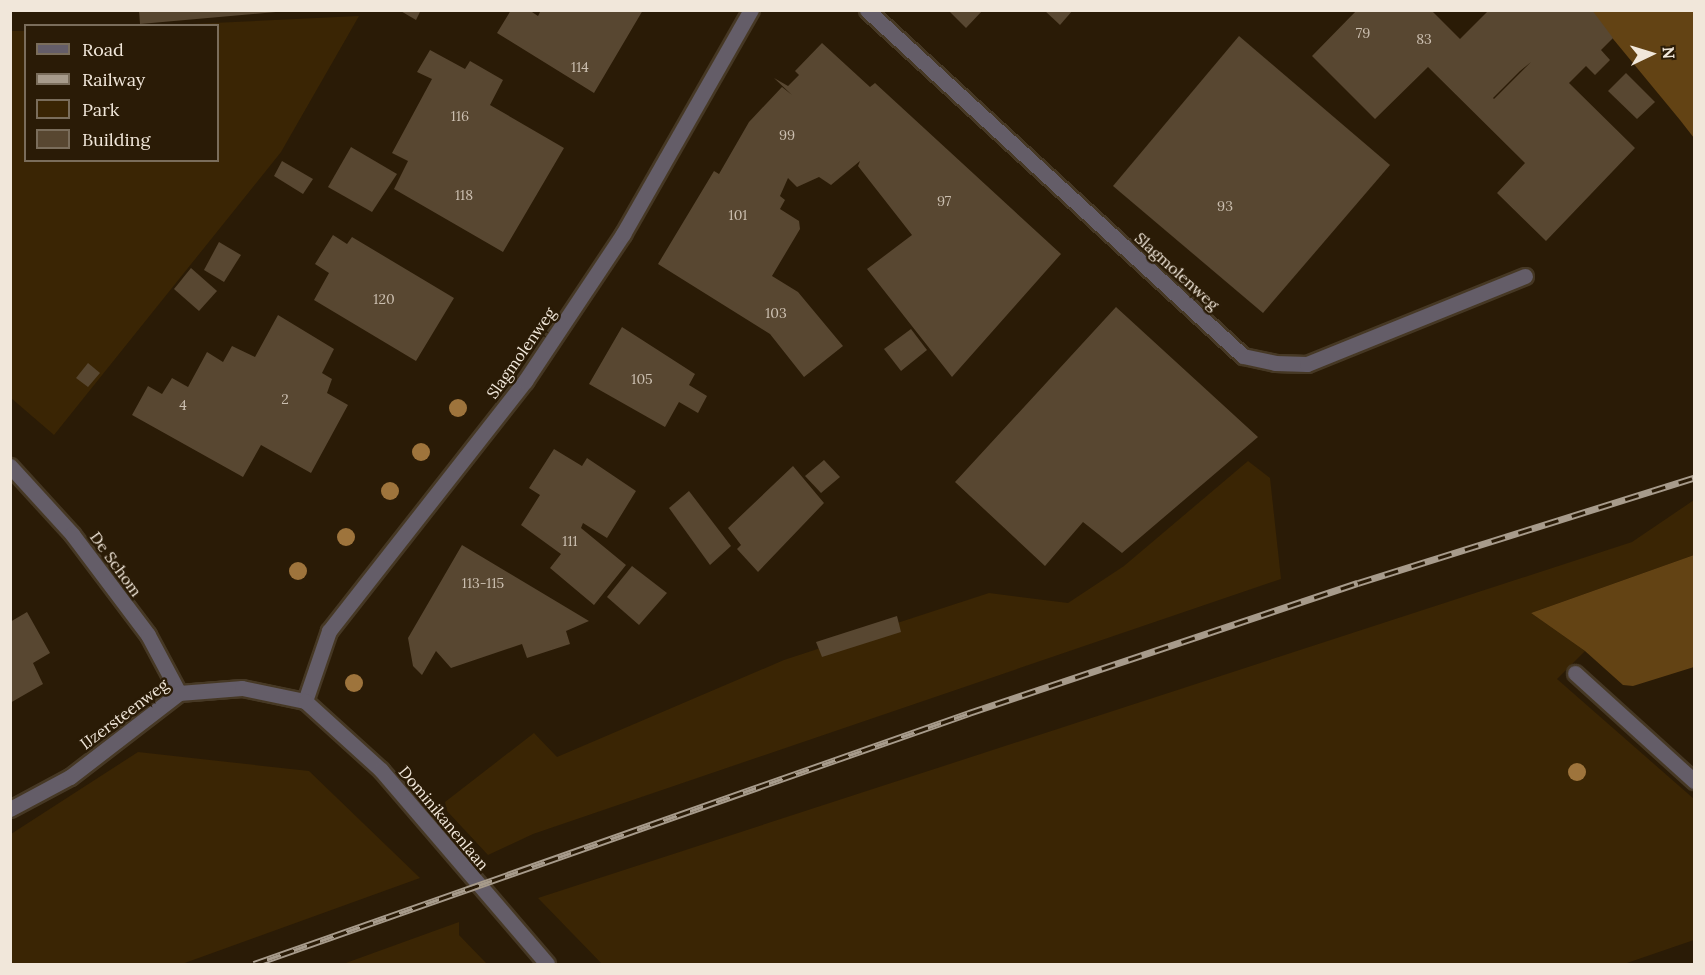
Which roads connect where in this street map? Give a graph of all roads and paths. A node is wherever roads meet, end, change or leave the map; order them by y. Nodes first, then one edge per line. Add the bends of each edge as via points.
1 (751, 10) edge
2 (867, 10) edge
3 (1525, 276) dead end
4 (10, 466) edge
5 (1575, 673) dead end
6 (179, 693) junction
7 (305, 701) junction
8 (1695, 781) edge
9 (10, 809) edge
10 (547, 964) edge

1 - 7 street, Slagmolenweg via 623,234 525,381 329,631
2 - 3 street, Slagmolenweg via 1243,356 1307,364
4 - 6 street, De Schom via 72,534 148,635
5 - 8 street
6 - 7 street, IJzersteenweg via 242,688
6 - 9 street, IJzersteenweg via 70,777
7 - 10 street, Dominikanenlaan via 381,770

